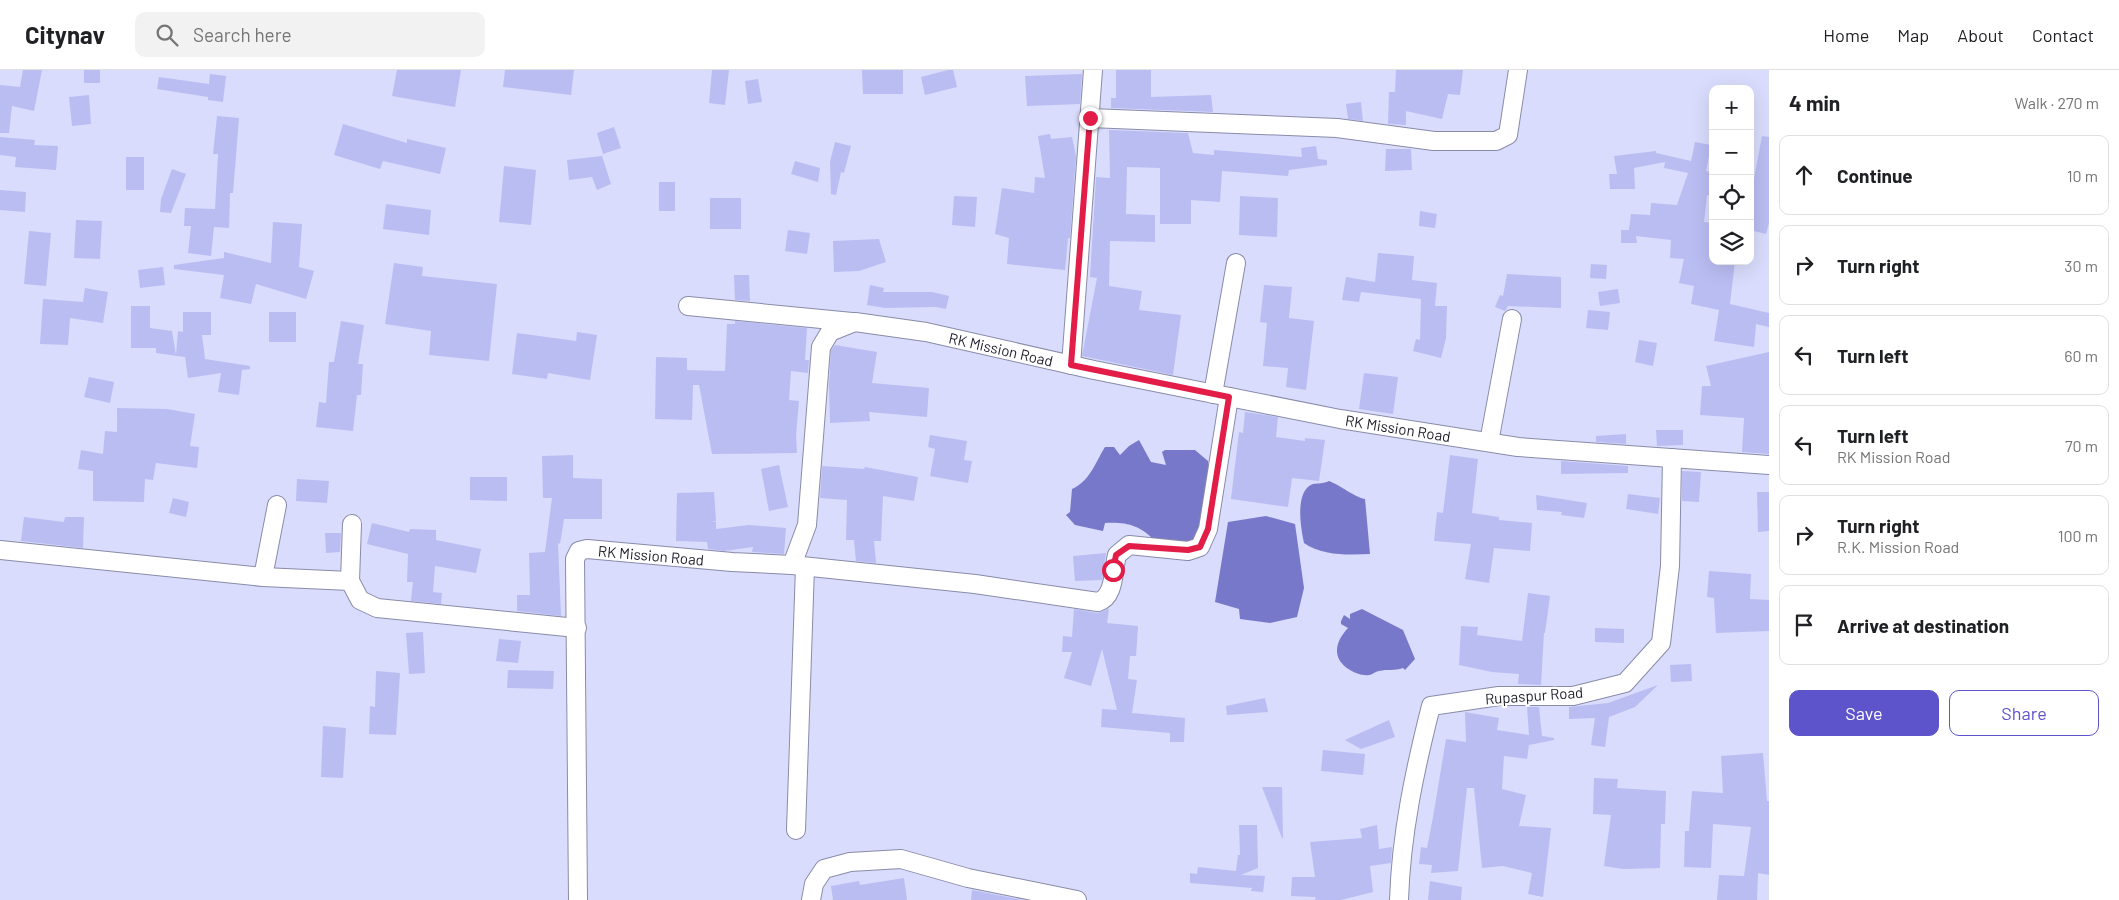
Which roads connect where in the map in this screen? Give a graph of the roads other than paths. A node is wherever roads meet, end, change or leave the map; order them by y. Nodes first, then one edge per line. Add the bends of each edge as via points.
1 (1093, 70) edge
2 (1518, 70) edge
3 (1090, 118) junction
4 (1236, 263) dead end
5 (688, 306) dead end
6 (1512, 319) dead end
7 (855, 322) junction
8 (1071, 365) junction
9 (1221, 395) junction
10 (1489, 442) junction
11 (1672, 458) junction
12 (1769, 465) edge
13 (277, 505) dead end
14 (352, 524) dead end
15 (0, 550) edge
16 (799, 566) junction
17 (263, 577) junction
18 (350, 581) junction
19 (576, 628) junction
20 (796, 830) dead end
21 (578, 900) edge
22 (811, 900) edge
23 (1077, 900) edge
24 (1399, 900) edge

1 - 3 street
2 - 3 street via 1508,135 1496,141 1434,141 1336,128
3 - 8 street
4 - 9 street
5 - 7 street
6 - 10 street
7 - 8 street, RK Mission Road via 926,332
7 - 16 street, RK Mission Road via 830,332 821,347 807,524
8 - 9 street, RK Mission Road
9 - 10 street, RK Mission Road via 1340,419
9 - 16 street via 1208,529 1200,547 1188,550 1129,546 1116,555 1111,588 1104,600 1098,602 975,584
10 - 11 street, RK Mission Road
11 - 12 street, RK Mission Road
11 - 24 street, Rupaspur Road via 1670,566 1661,643 1625,683 1573,696 1499,696 1431,706 1416,766 1400,872
13 - 17 street
14 - 18 street
15 - 17 street
16 - 19 street, RK Mission Road via 587,548 579,551 575,559
16 - 20 street
17 - 18 street
18 - 19 street via 360,600 377,608
19 - 21 street
22 - 23 street via 814,884 824,869 850,862 901,859 968,878

